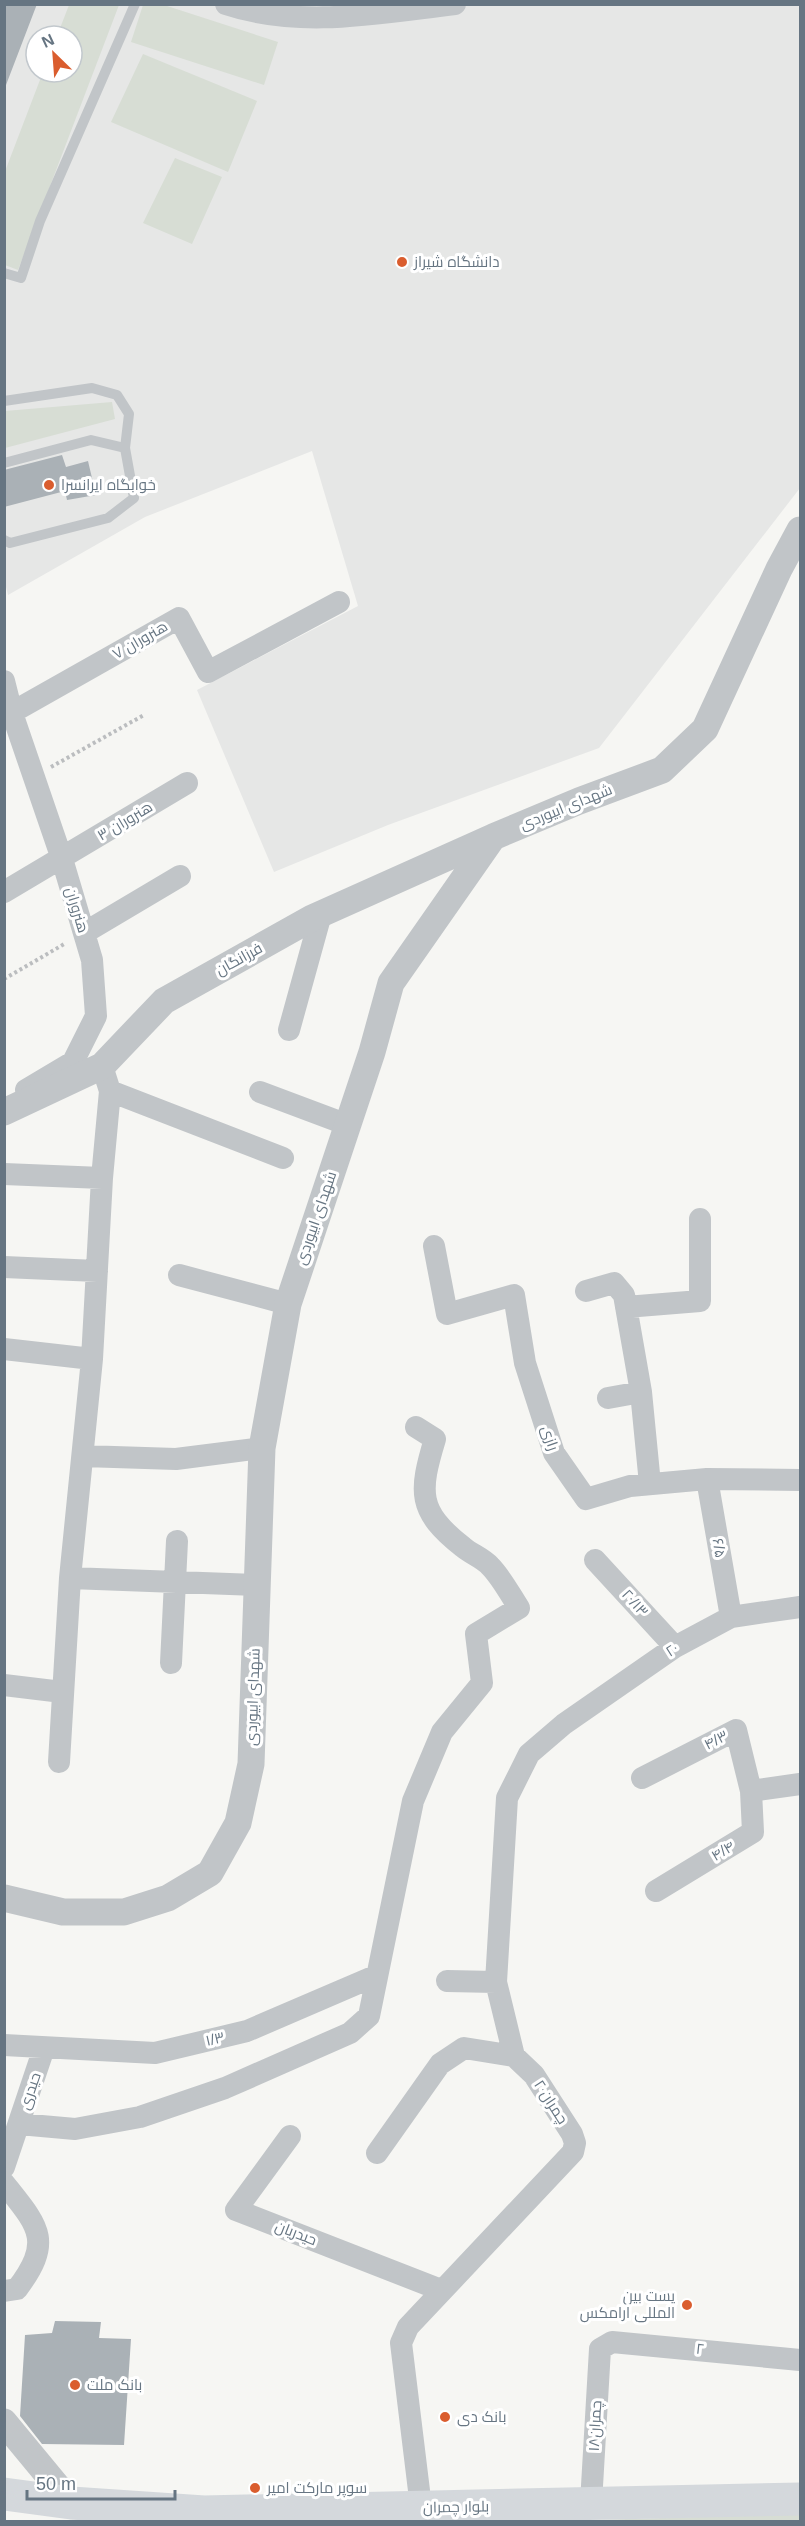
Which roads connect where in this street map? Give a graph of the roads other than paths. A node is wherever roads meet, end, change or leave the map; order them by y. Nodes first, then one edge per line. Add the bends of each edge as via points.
1 (135, 4) edge
2 (226, 4) edge
3 (455, 4) edge
4 (4, 273) edge
5 (4, 401) edge
6 (125, 448) junction
7 (4, 463) edge
8 (801, 530) edge
9 (4, 540) edge
10 (339, 602) dead end
11 (4, 681) edge
12 (8, 715) edge
13 (187, 783) dead end
14 (493, 837) junction
15 (62, 860) junction
16 (180, 876) dead end
17 (4, 892) edge
18 (321, 914) junction
19 (84, 933) junction
20 (289, 1030) dead end
21 (106, 1078) junction
22 (260, 1092) dead end
23 (4, 1104) edge
24 (4, 1112) edge
25 (348, 1125) junction
26 (283, 1158) dead end
27 (4, 1174) edge
28 (102, 1178) junction
29 (700, 1219) dead end
30 (434, 1246) dead end
31 (4, 1267) edge
32 (97, 1271) junction
33 (179, 1275) dead end
34 (586, 1291) dead end
35 (288, 1304) junction
36 (626, 1307) junction
37 (4, 1349) edge
38 (92, 1359) junction
39 (641, 1392) junction
40 (608, 1398) dead end
41 (416, 1427) dead end
42 (262, 1448) junction
43 (83, 1455) junction
44 (707, 1479) junction
45 (801, 1480) edge
46 (650, 1484) junction
47 (177, 1541) dead end
48 (595, 1560) dead end
49 (70, 1578) junction
50 (176, 1584) junction
51 (257, 1585) junction
52 (801, 1607) edge
53 (731, 1617) junction
54 (675, 1647) junction
55 (171, 1663) dead end
56 (4, 1685) edge
57 (62, 1692) junction
58 (59, 1762) dead end
59 (642, 1778) dead end
60 (801, 1784) edge
61 (751, 1791) junction
62 (656, 1891) dead end
63 (4, 1898) edge
64 (375, 1976) junction
65 (447, 1981) dead end
66 (496, 1982) junction
67 (4, 2045) edge
68 (44, 2048) junction
69 (513, 2056) junction
70 (19, 2124) junction
71 (290, 2136) dead end
72 (377, 2153) dead end
73 (4, 2167) edge
74 (4, 2183) edge
75 (441, 2290) junction
76 (4, 2291) edge
77 (600, 2349) joint
78 (801, 2360) edge
79 (4, 2422) edge
80 (4, 2494) edge
81 (801, 2499) edge
82 (591, 2503) junction
83 (71, 2504) junction
84 (421, 2507) junction

1 - 4 lane via 40,221 21,278
2 - 3 street via 255,14 323,20
5 - 6 lane via 92,388 117,394 129,414
6 - 7 lane via 91,440
6 - 9 lane via 134,498 108,518 10,543
8 - 14 street, شهدای ابیوردی via 705,729 662,770
10 - 12 street, هنروران ۷ via 208,672 179,618
11 - 12 street, هنروران
12 - 15 street, هنروران
13 - 15 street, هنروران ۳
14 - 18 street, فرزانگان
14 - 25 street, شهدای ابیوردی via 391,983
15 - 17 street, هنروران ۳
15 - 19 street, هنروران
16 - 19 street
18 - 20 street
18 - 21 street, فرزانگان via 164,1001
19 - 23 street, هنروران via 92,960 96,1016 73,1062
21 - 24 street, فرزانگان
21 - 26 street
21 - 28 street
22 - 25 street
25 - 35 street, شهدای ابیوردی
27 - 28 street
28 - 32 street
29 - 36 street via 700,1301
30 - 46 street, رازی via 447,1314 514,1295 525,1363 554,1453 586,1499
31 - 32 street
32 - 38 street
33 - 35 street
34 - 36 street via 614,1283 624,1295
35 - 42 street, شهدای ابیوردی
36 - 39 street
37 - 38 street
38 - 43 street
39 - 40 street
39 - 46 street
41 - 64 street via 435,1439 425,1472 424,1503 438,1525 489,1565 519,1608 476,1634 482,1683 442,1732 413,1801
42 - 43 street via 176,1459
42 - 51 street, شهدای ابیوردی
43 - 49 street
44 - 45 street, رازی
44 - 46 street, رازی
44 - 53 street, ۶/۵
47 - 50 street
48 - 54 street, ۲۰/۱۳
49 - 50 street
49 - 57 street
50 - 51 street
50 - 55 street
51 - 63 street, شهدای ابیوردی via 251,1764 238,1823 210,1873 168,1898 124,1912 63,1912
52 - 53 street, ۲۰
53 - 54 street, ۲۰
54 - 66 street, ۲۰ via 558,1728 529,1754 507,1798
56 - 57 street
57 - 58 street
59 - 61 street, ۴/۳ via 736,1730
60 - 61 street
61 - 62 street, ۴/۴ via 753,1832
64 - 68 street, ۱/۳ via 247,2031 155,2053
64 - 70 street via 369,2016 363,2024 238,2082 113,2124 75,2129
65 - 66 street
66 - 69 street
67 - 68 street, ۱/۳
68 - 70 street, حیدری
69 - 72 street via 464,2049 440,2064
69 - 75 street, چمران۲۰ via 534,2075 572,2134 573,2152
70 - 73 street, حیدری
71 - 75 street, حیدریان via 237,2210
74 - 76 street via 36,2224 38,2247 31,2270 17,2289
75 - 84 street, چمران۲۰ via 408,2327 400,2352
77 - 78 street, ۲ via 612,2342
77 - 82 street, چمران۱۸
79 - 83 street
80 - 83 main road, بلوار چمران
81 - 82 main road, بلوار چمران
82 - 84 main road, بلوار چمران
83 - 84 main road, بلوار چمران via 204,2512

